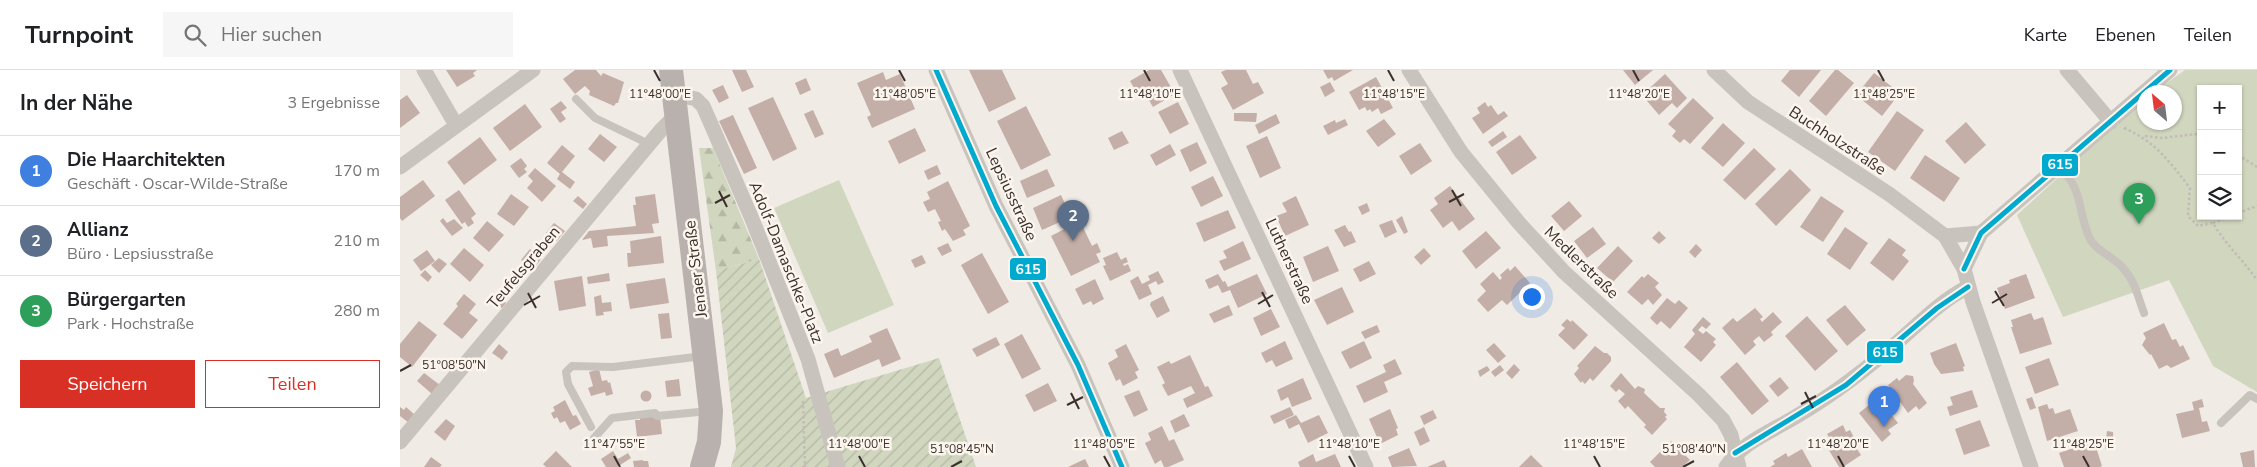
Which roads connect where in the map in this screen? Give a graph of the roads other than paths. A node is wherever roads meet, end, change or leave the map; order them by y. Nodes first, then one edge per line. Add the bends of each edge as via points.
1 (424, 70) edge
2 (533, 70) edge
3 (671, 70) edge
4 (936, 70) edge
5 (1180, 70) edge
6 (1409, 70) edge
7 (1714, 70) edge
8 (2067, 70) edge
9 (2166, 71) edge
10 (674, 94) junction
11 (576, 99) dead end
12 (677, 122) junction
13 (2111, 122) junction
14 (456, 125) junction
15 (649, 144) junction
16 (400, 167) edge
17 (2060, 167) junction
18 (1982, 233) junction
19 (1945, 236) junction
20 (1964, 269) junction
21 (1968, 287) junction
22 (2144, 313) dead end
23 (705, 355) junction
24 (2257, 399) edge
25 (710, 411) junction
26 (2220, 423) dead end
27 (591, 427) dead end
28 (594, 438) dead end
29 (400, 442) edge
30 (1737, 460) edge
31 (702, 467) edge
32 (838, 467) edge
33 (1122, 467) edge
34 (1366, 467) edge
35 (1726, 467) edge
36 (2031, 467) edge

1 - 14 street
2 - 14 street
3 - 10 main road, Jenaer Straße
4 - 33 street, Lepsiusstraße via 996,206 1078,365
5 - 34 street, Lutherstraße
6 - 30 street, Medlerstraße via 1461,152 1519,223 1564,272 1723,420 1731,435
7 - 19 street, Buchholzstraße via 1748,102 1890,194
8 - 13 street
9 - 13 street
10 - 12 main road, Jenaer Straße
10 - 32 street, Adolf-Damaschke-Platz via 696,99 711,124 806,354
11 - 15 lane via 595,118
12 - 15 street, Teufelsgraben via 670,122
12 - 23 main road, Jenaer Straße
13 - 17 street
14 - 16 street
15 - 29 street, Teufelsgraben
17 - 18 street
17 - 22 lane via 2077,191 2089,238 2124,268 2134,282
18 - 19 street
18 - 20 street
19 - 20 street, Buchholzstraße
20 - 21 street, Buchholzstraße
21 - 30 street via 1847,385 1752,441
21 - 36 street, Buchholzstraße
23 - 25 main road, Jenaer Straße
23 - 27 lane via 612,367 572,366 566,372 568,384
24 - 26 lane via 2250,395
25 - 28 lane via 657,416 655,412 612,418
25 - 31 main road, Jenaer Straße via 709,442
30 - 35 street

